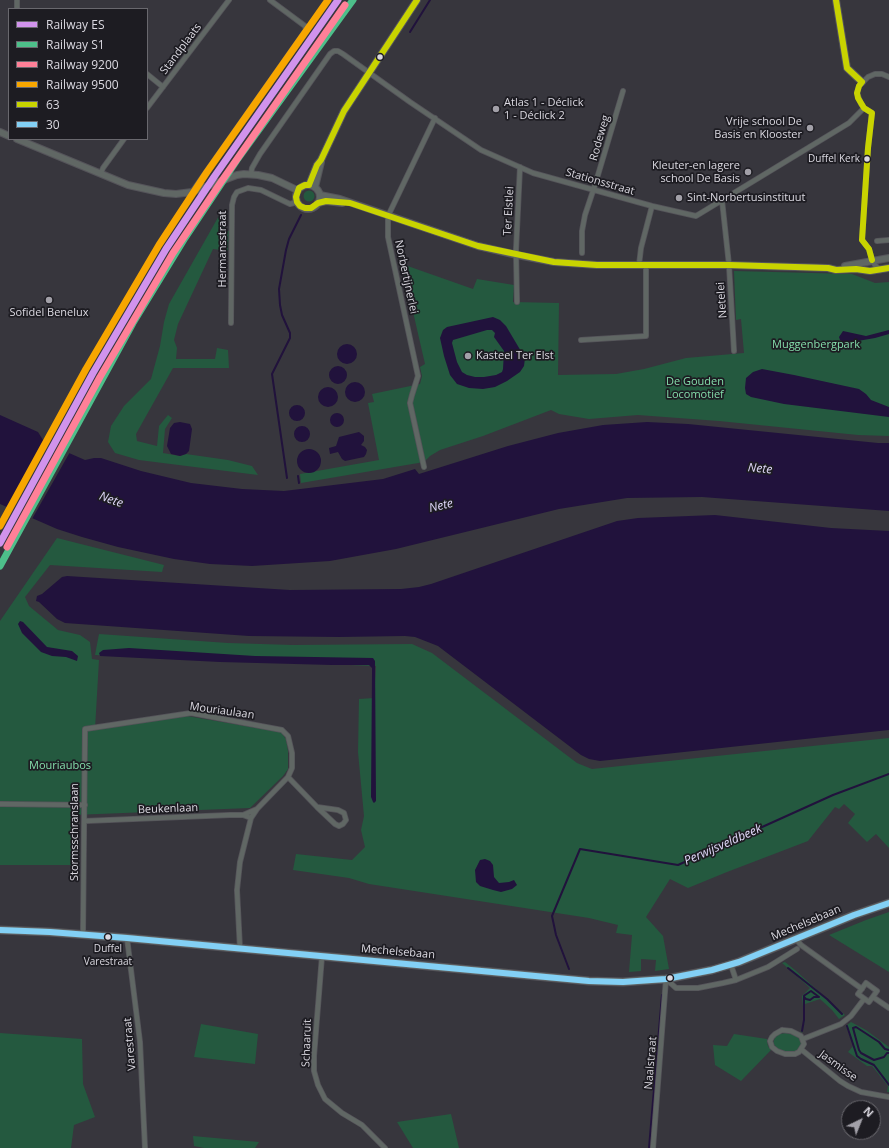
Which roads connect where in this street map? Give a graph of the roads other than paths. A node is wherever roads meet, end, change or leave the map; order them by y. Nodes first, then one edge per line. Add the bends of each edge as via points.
1 (229, 0) edge
2 (270, 0) edge
3 (417, 0) edge
4 (836, 0) edge
5 (369, 72) junction
6 (148, 75) edge
7 (889, 77) edge
8 (862, 82) junction
9 (163, 87) junction
10 (623, 91) dead end
11 (148, 107) edge
12 (864, 108) junction
13 (434, 118) junction
14 (18, 140) edge
15 (123, 140) edge
16 (321, 160) junction
17 (520, 167) junction
18 (101, 174) junction
19 (251, 174) junction
20 (308, 185) junction
21 (315, 187) junction
22 (594, 189) junction
23 (297, 190) junction
24 (192, 192) junction
25 (320, 195) junction
26 (722, 200) junction
27 (297, 202) junction
28 (318, 202) junction
29 (350, 203) junction
30 (652, 206) junction
31 (388, 216) junction
32 (889, 240) edge
33 (876, 241) dead end
34 (582, 253) dead end
35 (517, 255) junction
36 (889, 258) edge
37 (872, 260) junction
38 (643, 265) junction
39 (729, 266) junction
40 (828, 268) junction
41 (889, 268) edge
42 (880, 270) junction
43 (517, 302) dead end
44 (231, 323) dead end
45 (581, 340) dead end
46 (734, 351) dead end
47 (424, 467) dead end
48 (85, 729) joint
49 (288, 777) junction
50 (0, 804) edge
51 (85, 805) junction
52 (317, 807) junction
53 (257, 809) junction
54 (243, 815) junction
55 (251, 818) junction
56 (85, 821) junction
57 (889, 903) edge
58 (0, 930) edge
59 (83, 934) junction
60 (127, 938) junction
61 (796, 939) junction
62 (240, 949) junction
63 (798, 949) dead end
64 (322, 956) junction
65 (731, 964) junction
66 (666, 979) junction
67 (736, 980) junction
68 (862, 989) junction
69 (873, 997) junction
70 (864, 999) junction
71 (889, 1008) edge
72 (803, 1039) junction
73 (802, 1050) junction
74 (889, 1096) edge
75 (145, 1148) edge
76 (385, 1148) edge
77 (653, 1148) edge

1 - 9 street, Standplaats
2 - 24 street via 305,26 306,30
3 - 5 street
4 - 8 street via 847,68
5 - 13 street, Stationsstraat
5 - 16 street via 344,111
5 - 19 street, Stationsstraat via 338,50 334,50 260,154
6 - 9 street
7 - 8 street via 875,74
8 - 12 street via 857,92
9 - 11 street, Standplaats
10 - 22 street, Rodeweg
12 - 26 street, Stationsstraat via 849,123
12 - 37 street via 872,113 862,240 869,249
13 - 17 street, Stationsstraat via 482,150
13 - 31 street, Norbertijnerlei
14 - 18 street
15 - 18 street
16 - 20 street
16 - 21 street
17 - 22 street, Stationsstraat
17 - 35 street, Ter Elstlei
18 - 24 street via 145,190 176,194
19 - 23 street via 272,178
19 - 24 street via 237,175
20 - 21 street
20 - 23 street
21 - 25 street
22 - 30 street, Stationsstraat
22 - 34 street, Rodeweg via 582,231
23 - 27 street
25 - 28 street
25 - 29 street
26 - 30 street, Stationsstraat via 696,216
26 - 39 street, Netelei
27 - 28 street via 305,208 311,208
27 - 44 street, Hermansstraat via 290,204 261,190 248,188 237,192 234,197
28 - 29 street
29 - 31 street
30 - 38 street via 641,248
31 - 35 street via 468,243
31 - 47 street, Norbertijnerlei via 388,237 418,376 410,403
32 - 33 street
35 - 38 street via 575,264
35 - 43 street, Ter Elstlei
36 - 37 street
37 - 40 street
37 - 42 street
38 - 39 street
38 - 45 street via 646,336
39 - 40 street
39 - 46 street, Netelei
40 - 42 street
41 - 42 street
48 - 49 street, Mouriaulaan via 191,713 282,730 288,736 292,753 292,768
48 - 51 street, Stormsschranslaan
49 - 52 street
49 - 53 street
50 - 51 street
51 - 56 street, Stormsschranslaan
52 - 52 street via 335,824 344,824 344,813
53 - 54 street
53 - 55 street
54 - 55 street, Beukenlaan
54 - 56 street, Beukenlaan
55 - 62 street via 240,862 237,890
56 - 59 street, Stormsschranslaan
57 - 61 main road, Mechelsebaan
58 - 59 main road
59 - 60 main road, Mechelsebaan
60 - 62 main road, Mechelsebaan
60 - 75 street, Varestraat via 140,1042
61 - 65 main road, Mechelsebaan
61 - 68 street
62 - 64 main road, Mechelsebaan
63 - 67 street, Mechelsebaan via 768,967
64 - 66 main road, Mechelsebaan via 589,981
64 - 76 street, Schaaruit via 314,1056 314,1071 318,1085 325,1099 362,1125
65 - 66 main road, Mechelsebaan via 689,976
65 - 67 street
66 - 67 street, Mechelsebaan via 676,988 685,989
66 - 77 street, Naalstraat
68 - 69 street via 866,983 877,991
68 - 70 street via 858,994
69 - 70 street via 869,1002
69 - 71 street
70 - 72 street, Jasmisse via 856,1011 841,1024
72 - 73 street
72 - 73 street via 795,1032 782,1030 770,1041 774,1049 785,1054 795,1054
73 - 74 street, Jasmisse via 848,1086 861,1092

